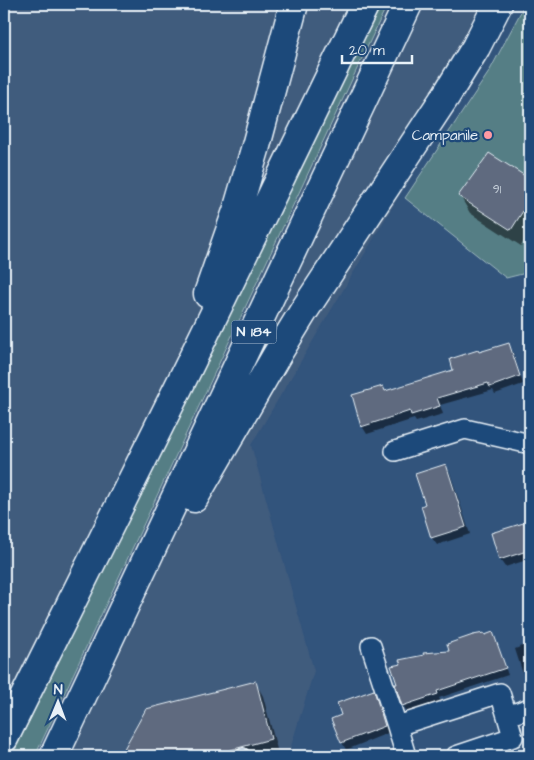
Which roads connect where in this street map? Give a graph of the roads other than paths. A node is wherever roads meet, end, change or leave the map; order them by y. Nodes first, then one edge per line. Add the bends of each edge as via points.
1 (294, 4) edge
2 (365, 4) edge
3 (408, 4) edge
4 (498, 4) edge
5 (189, 366) junction
6 (530, 444) edge
7 (394, 451) dead end
8 (371, 646) dead end
9 (100, 661) junction
10 (530, 708) edge
11 (507, 716) junction
12 (397, 726) junction
13 (4, 738) edge
14 (54, 756) edge
15 (405, 756) edge
16 (456, 756) edge

1 - 5 main road via 238,211 209,288
2 - 5 main road, N 184
3 - 9 main road, N 184
4 - 9 main road via 452,86 282,346
5 - 13 main road, N 184
6 - 7 street via 465,429
8 - 12 street
9 - 14 main road, N 184
10 - 11 street
11 - 12 street via 500,693
11 - 16 street via 513,737
12 - 15 street

